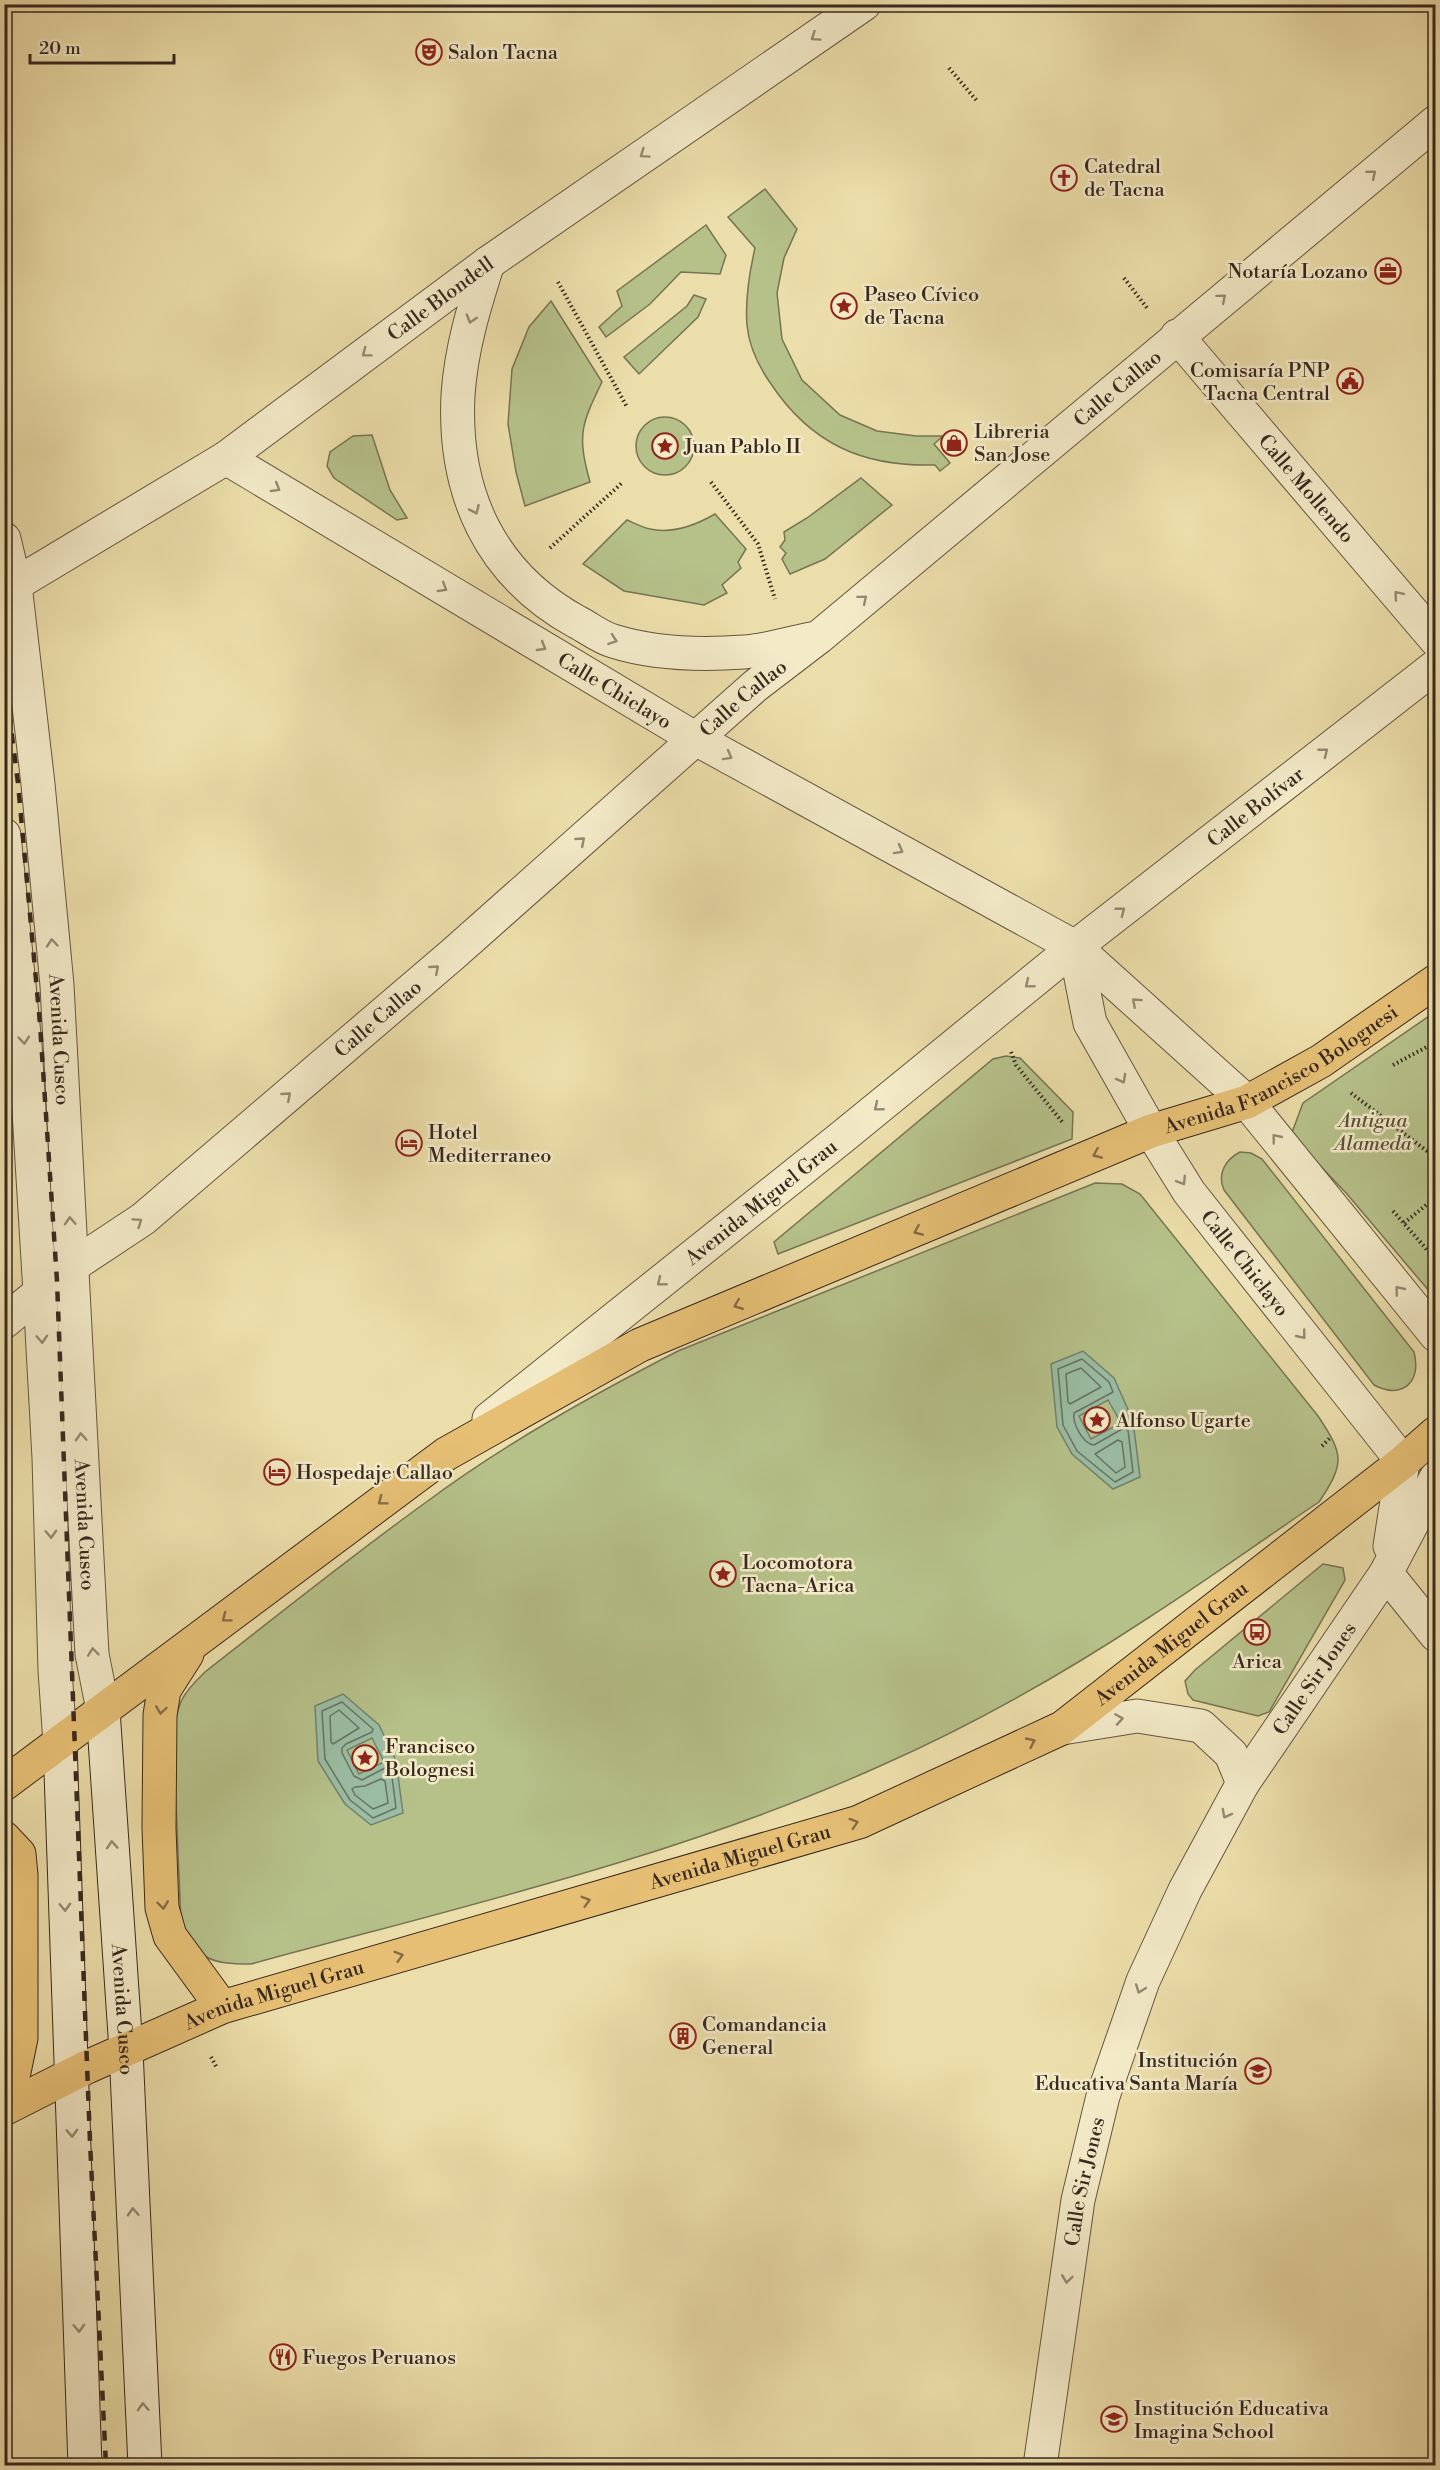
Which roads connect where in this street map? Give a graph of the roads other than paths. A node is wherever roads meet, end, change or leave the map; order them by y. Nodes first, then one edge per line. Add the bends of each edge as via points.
1 (864, 4) edge
2 (1436, 122) edge
3 (488, 263) junction
4 (1177, 336) junction
5 (226, 458) junction
6 (4, 539) edge
7 (10, 588) edge
8 (819, 637) junction
9 (1436, 640) edge
10 (1436, 666) edge
11 (696, 739) junction
12 (4, 835) edge
13 (1075, 947) junction
14 (1436, 981) edge
15 (1247, 1102) junction
16 (1151, 1131) junction
17 (56, 1280) junction
18 (4, 1322) edge
19 (1436, 1335) edge
20 (1436, 1433) edge
21 (446, 1454) junction
22 (1403, 1462) junction
23 (1436, 1478) edge
24 (1386, 1573) junction
25 (1436, 1635) edge
26 (196, 1640) junction
27 (103, 1710) junction
28 (1062, 1728) junction
29 (60, 1743) junction
30 (1243, 1783) junction
31 (4, 1784) edge
32 (4, 1838) edge
33 (222, 2007) junction
34 (126, 2050) junction
35 (70, 2075) junction
36 (4, 2095) edge
37 (4, 2109) edge
38 (85, 2466) edge
39 (145, 2466) edge
40 (1040, 2466) edge

1 -> 3 street, Calle Blondell
4 -> 2 street, Calle Callao
3 -> 5 street, Calle Blondell
3 -> 8 street via 465,337 458,396 460,447 470,501 488,540 517,577 558,612 612,641 674,652 746,652
8 -> 4 street, Calle Callao
9 -> 4 street, Calle Mollendo
5 - 7 street, Calle Blondell
5 -> 11 street, Calle Chiclayo
6 - 7 street, Avenida Cusco
17 -> 7 street, Avenida Cusco via 57,986 38,784
8 - 11 street, Calle Callao via 755,686
13 -> 10 street, Calle Bolívar
11 -> 13 street, Calle Chiclayo
17 -> 11 street, Calle Callao via 143,1219 452,955
12 -> 17 street, Avenida Cusco via 25,1045
15 -> 13 street, Calle Chiclayo
13 -> 16 street, Calle Chiclayo via 1090,1023
13 -> 21 street, Avenida Miguel Grau
14 - 15 main road, Avenida Francisco Bolognesi via 1321,1061
15 - 16 main road, Avenida Francisco Bolognesi
19 -> 15 street, Calle Chiclayo
16 -> 21 main road, Avenida Miguel Grau via 640,1345
16 -> 22 street, Calle Chiclayo via 1189,1192
17 - 18 street, Calle Callao
27 -> 17 street, Avenida Cusco via 92,1654
17 -> 29 street, Avenida Cusco via 49,1458
20 - 22 main road
21 -> 26 main road, Avenida Miguel Grau
22 - 24 street
22 - 28 main road, Avenida Miguel Grau
23 - 24 street, Calle Sir Jones
24 - 25 street
24 - 30 street, Calle Sir Jones
26 - 27 main road, Avenida Miguel Grau
26 -> 33 main road via 164,1690 160,1715 162,1908 170,1936
27 - 29 main road, Avenida Miguel Grau
34 -> 27 street, Avenida Cusco
28 -> 30 street via 1137,1716 1201,1726 1231,1754
33 -> 28 main road, Avenida Miguel Grau via 859,1822
29 - 31 main road, Avenida Miguel Grau
29 -> 35 street, Avenida Cusco
30 -> 40 street, Calle Sir Jones via 1185,1890 1143,1981 1103,2096 1078,2200
32 - 36 main road via 19,1854 21,1875 21,2038 14,2072
33 - 34 main road, Avenida Miguel Grau
34 - 35 main road, Avenida Miguel Grau
39 -> 34 street, Avenida Cusco
35 - 37 main road, Avenida Miguel Grau
35 -> 38 street, Avenida Cusco

